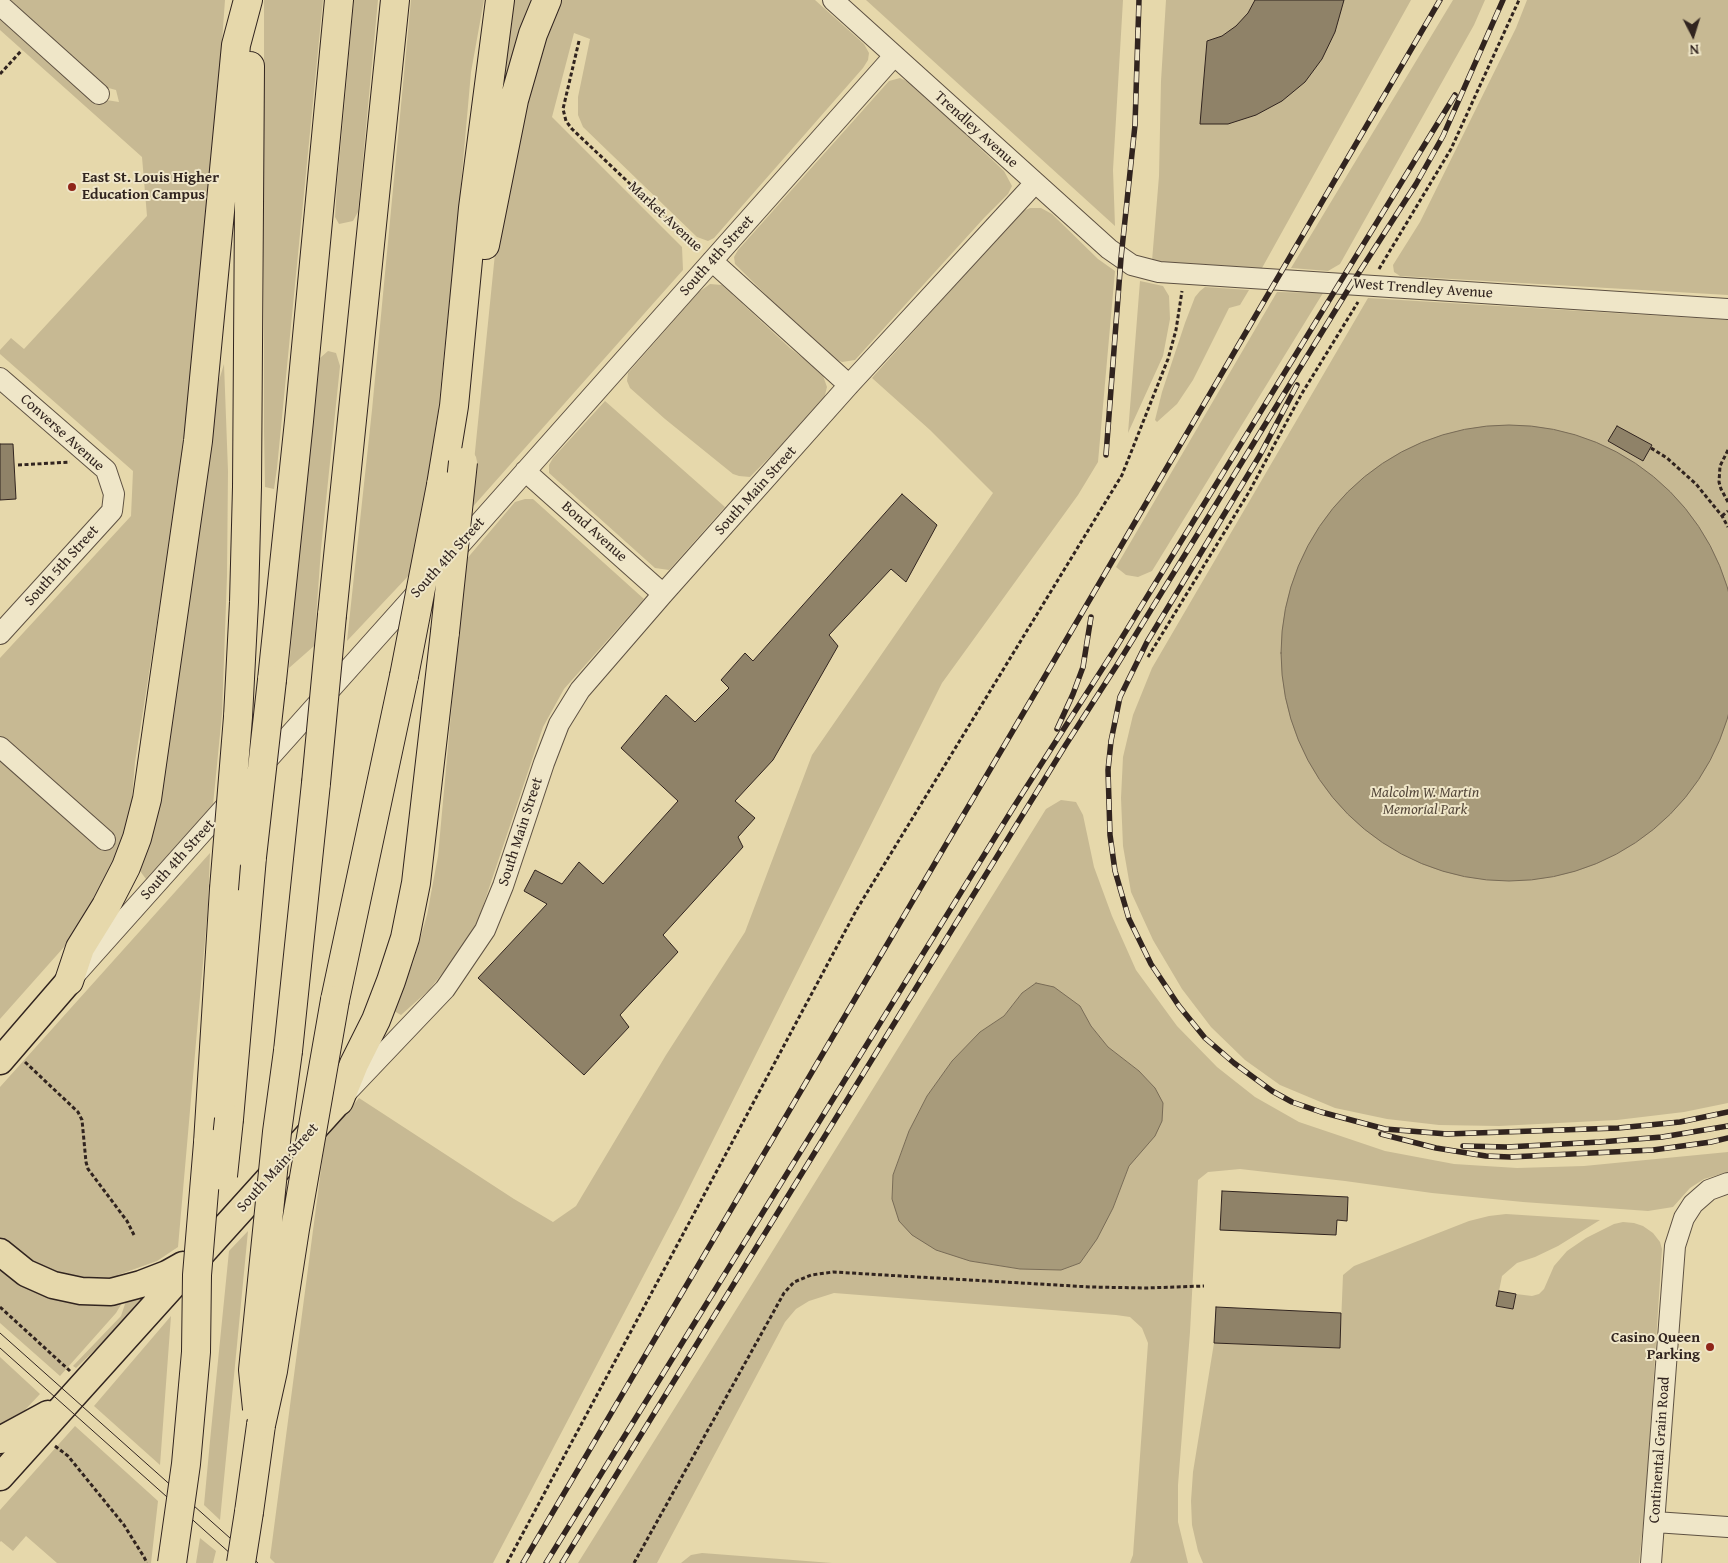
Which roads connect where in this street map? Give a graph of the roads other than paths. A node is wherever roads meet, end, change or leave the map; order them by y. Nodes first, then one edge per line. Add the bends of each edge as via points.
1 (249, 0) edge
2 (339, 0) edge
3 (395, 0) edge
4 (500, 0) edge
5 (546, 0) edge
6 (833, 0) edge
7 (0, 5) edge
8 (894, 56) junction
9 (99, 94) dead end
10 (1035, 183) junction
11 (483, 208) junction
12 (1121, 258) joint
13 (712, 261) junction
14 (1728, 309) edge
15 (0, 378) edge
16 (850, 385) junction
17 (454, 406) junction
18 (526, 471) junction
19 (114, 494) joint
20 (664, 594) junction
21 (0, 634) edge
22 (0, 747) edge
23 (105, 840) dead end
24 (70, 981) junction
25 (3, 1056) edge
26 (339, 1101) junction
27 (1728, 1183) edge
28 (0, 1252) edge
29 (199, 1255) junction
30 (196, 1352) junction
31 (64, 1405) junction
32 (261, 1425) junction
33 (0, 1440) edge
34 (0, 1477) edge
35 (1655, 1522) junction
36 (1728, 1527) edge
37 (172, 1563) edge
38 (241, 1563) edge
39 (1651, 1563) edge

1 - 24 highway via 236,46 198,442 147,799 126,867 80,948
1 - 30 highway, bridge via 244,602 197,1275
2 - 30 highway, bridge via 213,1275
3 - 32 highway, bridge via 253,1370
4 - 11 highway
5 - 11 highway via 533,34
6 - 8 street, Trendley Avenue
7 - 9 street
8 - 10 street, Trendley Avenue
8 - 13 street, South 4th Street
10 - 12 street, Trendley Avenue
10 - 16 street, South Main Street
11 - 17 highway via 486,242 478,266 464,290
12 - 14 street, West Trendley Avenue via 1145,270 1184,274
13 - 16 street, Market Avenue
13 - 18 street, South 4th Street
15 - 19 street, Converse Avenue via 106,470
16 - 20 street, South Main Street
17 - 26 highway, bridge via 460,420 463,462 416,883 392,981
17 - 32 highway, bridge via 404,676 335,1000 294,1229 273,1371
18 - 20 street, Bond Avenue
18 - 24 street, South 4th Street
19 - 21 street, South 5th Street via 112,511
20 - 26 street, South Main Street via 580,690 559,724 503,886 473,950 445,989
22 - 23 street
24 - 25 main road, South 4th Street
26 - 29 main road, South Main Street
27 - 35 street, Continental Grain Road via 1709,1190 1693,1204 1684,1218 1675,1246
28 - 29 main road via 26,1273 53,1285 81,1291 111,1292 167,1274
29 - 31 main road, South Main Street
30 - 37 highway, bridge via 186,1464
31 - 33 main road
31 - 34 main road, South Main Street
32 - 38 highway, bridge
35 - 36 street
35 - 39 street, Continental Grain Road

